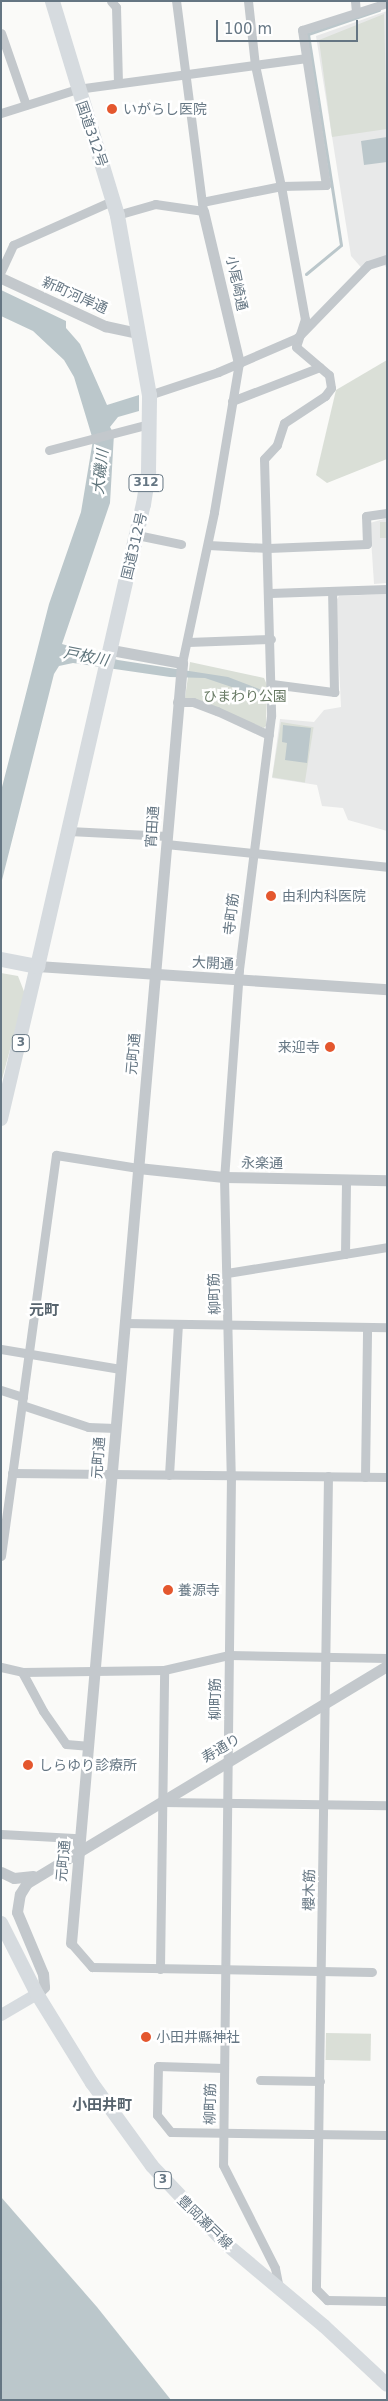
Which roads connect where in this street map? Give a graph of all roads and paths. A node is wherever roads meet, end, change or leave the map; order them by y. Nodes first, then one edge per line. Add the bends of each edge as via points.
1 (52, 1) edge
2 (111, 1) edge
3 (176, 1) edge
4 (248, 1) edge
5 (355, 1) edge
6 (387, 3) edge
7 (356, 13) junction
8 (1, 33) edge
9 (306, 58) junction
10 (255, 65) junction
11 (184, 73) junction
12 (118, 83) junction
13 (77, 89) junction
14 (26, 106) junction
15 (1, 113) edge
16 (282, 186) junction
17 (114, 200) junction
18 (203, 206) junction
19 (117, 215) junction
20 (387, 259) edge
21 (1, 270) edge
22 (1, 278) edge
23 (139, 333) junction
24 (297, 338) junction
25 (239, 363) junction
26 (320, 368) junction
27 (149, 395) junction
28 (232, 401) junction
29 (150, 424) junction
30 (49, 450) dead end
31 (387, 513) edge
32 (136, 535) junction
33 (181, 544) dead end
34 (208, 545) junction
35 (268, 548) junction
36 (387, 589) edge
37 (332, 591) junction
38 (270, 593) junction
39 (271, 639) junction
40 (188, 642) junction
41 (111, 650) junction
42 (182, 665) junction
43 (272, 684) junction
44 (177, 702) junction
45 (269, 735) junction
46 (69, 831) junction
47 (166, 840) junction
48 (252, 853) junction
49 (387, 867) edge
50 (1, 959) edge
51 (38, 966) junction
52 (155, 975) junction
53 (238, 980) junction
54 (387, 989) edge
55 (1, 1118) edge
56 (138, 1168) junction
57 (224, 1177) junction
58 (346, 1179) junction
59 (387, 1180) edge
60 (387, 1248) edge
61 (345, 1254) junction
62 (227, 1273) junction
63 (124, 1323) junction
64 (228, 1325) junction
65 (178, 1326) junction
66 (367, 1327) junction
67 (387, 1327) edge
68 (1, 1349) edge
69 (28, 1354) junction
70 (120, 1369) junction
71 (1, 1390) edge
72 (22, 1401) junction
73 (115, 1428) junction
74 (12, 1473) junction
75 (111, 1474) junction
76 (169, 1475) junction
77 (231, 1476) junction
78 (328, 1476) junction
79 (365, 1477) junction
80 (387, 1477) edge
81 (1, 1556) edge
82 (229, 1655) junction
83 (326, 1657) junction
84 (387, 1658) edge
85 (387, 1666) edge
86 (1, 1667) edge
87 (95, 1669) junction
88 (164, 1670) junction
89 (22, 1672) junction
90 (325, 1703) junction
91 (88, 1746) junction
92 (228, 1761) junction
93 (162, 1802) junction
94 (227, 1803) junction
95 (323, 1804) junction
96 (387, 1806) edge
97 (1, 1834) edge
98 (75, 1852) junction
99 (1, 1872) edge
100 (35, 1875) junction
101 (1, 1923) edge
102 (71, 1943) joint
103 (160, 1969) junction
104 (225, 1970) junction
105 (321, 1972) junction
106 (372, 1972) dead end
107 (32, 1997) junction
108 (1, 2015) edge
109 (224, 2068) junction
110 (260, 2080) dead end
111 (320, 2081) junction
112 (223, 2133) junction
113 (319, 2134) junction
114 (387, 2135) edge
115 (279, 2289) junction
116 (387, 2302) edge
117 (387, 2385) edge

1 - 13 highway, 国道312号 / 312
2 - 12 street via 116,7
3 - 11 street
4 - 10 street
5 - 7 street
6 - 7 street
7 - 9 street via 302,30
8 - 14 street
9 - 10 street
9 - 16 street via 326,185
10 - 11 street
10 - 16 street
11 - 12 street
11 - 18 street
12 - 13 street
13 - 14 street
13 - 17 highway, 国道312号 / 312
14 - 15 street
16 - 18 street
16 - 24 street via 305,319
17 - 19 highway, 国道312号 / 312
17 - 21 street via 13,245
18 - 19 street via 155,204
18 - 25 street, 小尾崎通
19 - 23 highway, 国道312号 / 312
20 - 24 street via 368,265
22 - 23 street, 新町河岸通 via 105,326
23 - 27 highway, 国道312号 / 312
24 - 25 street
24 - 26 street via 296,347
25 - 27 street
25 - 28 street
26 - 28 street
26 - 35 street, 寺町筋 via 328,375 329,392 284,423 278,445 264,459
27 - 29 highway, 国道312号 / 312
28 - 34 street
29 - 30 street via 131,426
29 - 32 highway, 国道312号 / 312 via 146,490
31 - 35 street via 366,516 367,544
32 - 33 street
32 - 41 highway, 国道312号 / 312
34 - 35 street
34 - 40 street
35 - 38 street, 寺町筋
36 - 37 street
37 - 38 street
37 - 43 street via 334,692
38 - 39 street, 寺町筋
39 - 40 street
39 - 43 street, 寺町筋
40 - 42 street
41 - 42 street
41 - 46 highway, 国道312号 / 312
42 - 44 street, 宵田通
43 - 45 street, 寺町筋
44 - 45 street via 193,702
44 - 47 street, 宵田通
45 - 48 street, 寺町筋
46 - 47 street
46 - 51 highway, 国道312号 / 312
47 - 48 street
47 - 52 street, 宵田通
48 - 49 street
48 - 53 street, 寺町筋
50 - 51 highway
51 - 52 street, 大開通
51 - 55 main road, 3
52 - 53 street, 大開通
52 - 56 street, 元町通
53 - 54 street, 大開通
53 - 57 street, 寺町筋
56 - 57 street, 永楽通
56 - 63 street, 元町通
56 - 69 street via 56,1155
57 - 58 street, 永楽通
57 - 62 street, 柳町筋
58 - 59 street, 永楽通
58 - 61 street
60 - 61 street
61 - 62 street
62 - 64 street, 柳町筋
63 - 65 street
63 - 70 street, 元町通
64 - 65 street
64 - 66 street
64 - 77 street, 柳町筋
65 - 76 street
66 - 67 street
66 - 79 street
68 - 69 street
69 - 70 street
69 - 72 street
70 - 73 street, 元町通
71 - 72 street
72 - 73 street via 88,1428
72 - 74 street
73 - 75 street, 元町通
74 - 75 street
74 - 81 street
75 - 76 street
75 - 87 street, 元町通
76 - 77 street
77 - 78 street
77 - 82 street, 柳町筋
78 - 79 street
78 - 83 street, 櫻木筋
79 - 80 street
82 - 83 street
82 - 88 street
82 - 92 street, 柳町筋
83 - 84 street
83 - 90 street, 櫻木筋
85 - 90 street, 寿通り
86 - 89 street
87 - 88 street
87 - 89 street
87 - 91 street, 元町通
88 - 93 street
89 - 91 street via 66,1744
90 - 92 street, 寿通り
90 - 95 street, 櫻木筋
91 - 98 street, 元町通
92 - 93 street, 寿通り
92 - 94 street, 柳町筋
93 - 94 street
93 - 98 street, 寿通り
93 - 103 street
94 - 95 street
94 - 104 street, 柳町筋
95 - 96 street
95 - 105 street, 櫻木筋
97 - 98 street via 74,1838
98 - 100 street, 寿通り
98 - 102 street, 元町通
99 - 100 street via 19,1879
100 - 107 street via 23,1888 17,1912 44,1978 44,1987
101 - 107 main road, 豊岡瀬戸線 / 3
102 - 103 street via 92,1967
103 - 104 street
104 - 105 street
104 - 109 street, 柳町筋
105 - 106 street
105 - 111 street, 櫻木筋
107 - 108 main road
107 - 115 main road, 豊岡瀬戸線 / 3 via 152,2166 226,2243
109 - 112 street, 柳町筋
109 - 112 street via 158,2066 157,2114 171,2132
110 - 111 street
111 - 113 street, 櫻木筋
112 - 113 street
112 - 115 street, 柳町筋 via 223,2165 275,2268
113 - 114 street
113 - 116 street, 櫻木筋 via 316,2289 327,2300
115 - 117 main road, 豊岡瀬戸線 / 3

